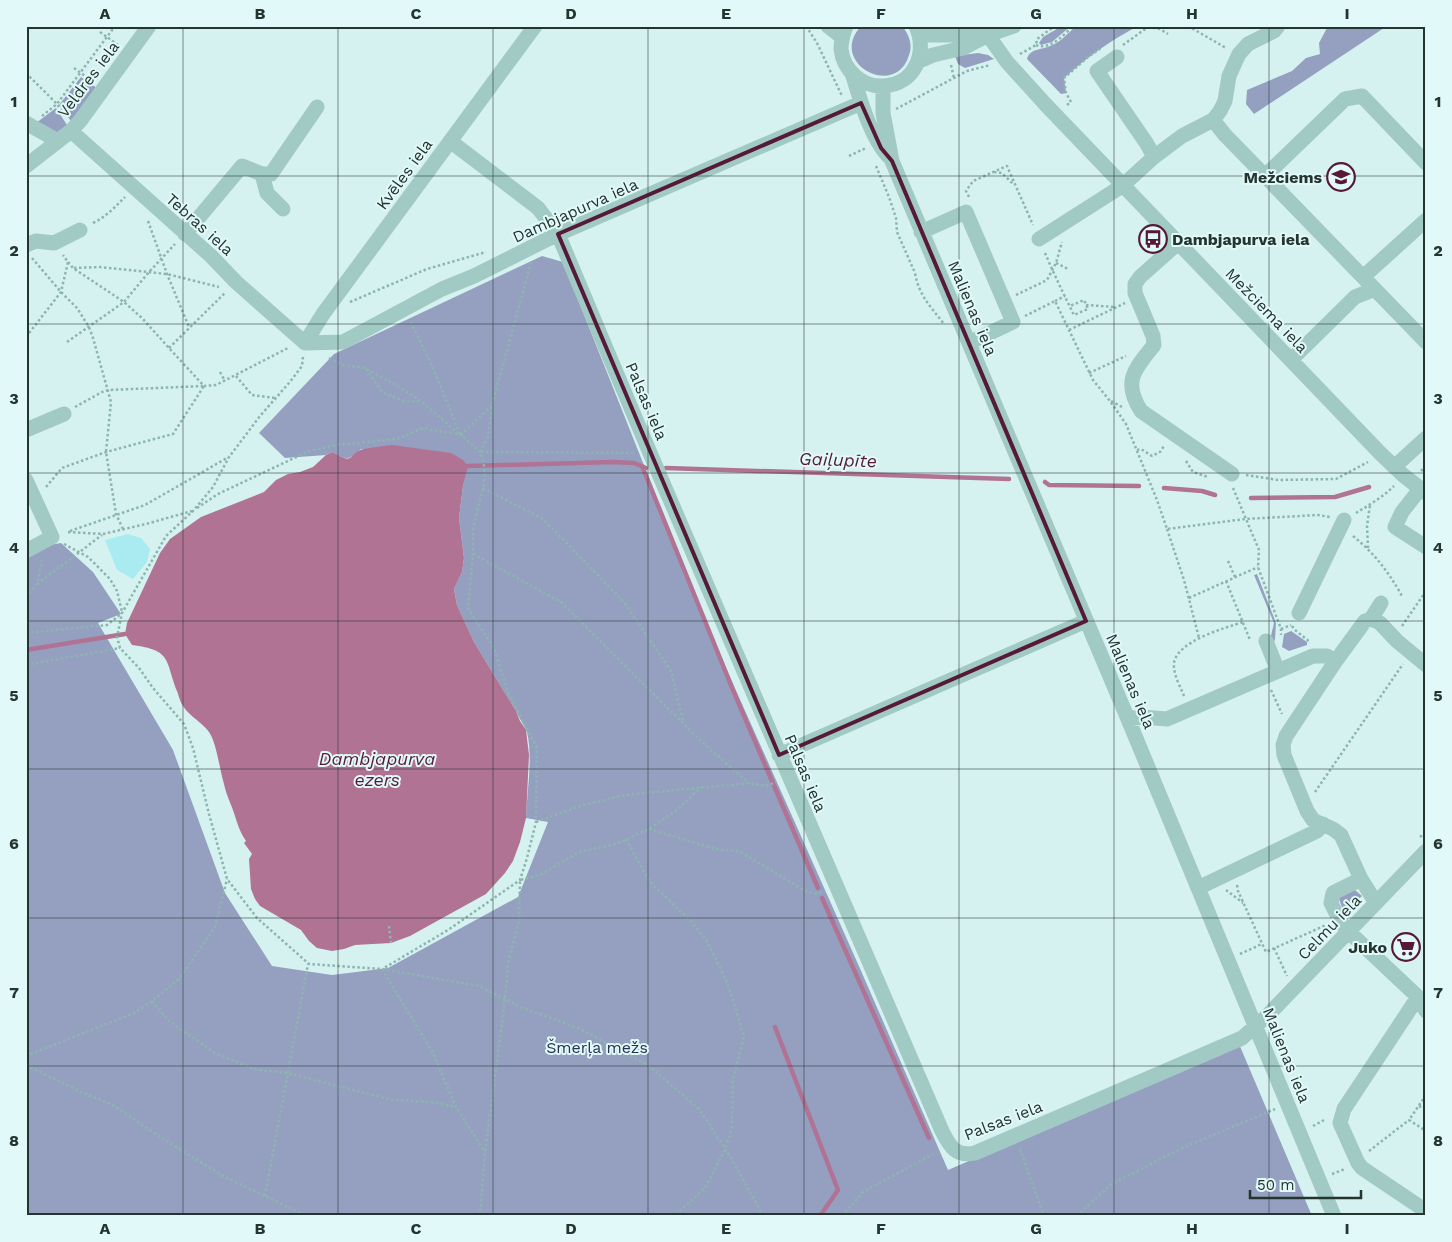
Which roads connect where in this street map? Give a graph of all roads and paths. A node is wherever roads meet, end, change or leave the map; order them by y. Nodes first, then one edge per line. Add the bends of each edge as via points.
1 (29, 26) edge
2 (115, 26) edge
3 (149, 26) edge
4 (535, 26) edge
5 (806, 26) edge
6 (813, 26) edge
7 (828, 26) edge
8 (1014, 26) edge
9 (1055, 26) edge
10 (1073, 26) edge
11 (1164, 26) edge
12 (1188, 26) edge
13 (1278, 26) edge
14 (1147, 27) edge
15 (1160, 28) junction
16 (26, 30) edge
17 (918, 30) edge
18 (809, 31) junction
19 (100, 32) dead end
20 (844, 32) edge
21 (1168, 34) dead end
22 (988, 35) junction
23 (107, 37) junction
24 (1036, 45) junction
25 (130, 53) junction
26 (1239, 54) junction
27 (1117, 57) joint
28 (919, 61) junction
29 (1007, 62) junction
30 (74, 68) dead end
31 (26, 73) edge
32 (81, 73) junction
33 (852, 73) junction
34 (883, 86) junction
35 (104, 88) junction
36 (57, 104) junction
37 (317, 107) dead end
38 (849, 109) junction
39 (883, 114) junction
40 (1213, 120) junction
41 (28, 124) edge
42 (71, 131) junction
43 (58, 141) junction
44 (450, 141) junction
45 (868, 147) dead end
46 (849, 156) dead end
47 (1154, 157) junction
48 (892, 161) junction
49 (1426, 163) edge
50 (875, 164) dead end
51 (26, 166) edge
52 (993, 172) junction
53 (262, 174) junction
54 (1265, 176) junction
55 (1122, 186) junction
56 (133, 188) junction
57 (1016, 188) junction
58 (970, 200) dead end
59 (283, 209) dead end
60 (146, 215) dead end
61 (1070, 220) junction
62 (1426, 220) edge
63 (80, 230) joint
64 (921, 232) junction
65 (185, 234) junction
66 (558, 234) junction
67 (1039, 239) junction
68 (54, 243) junction
69 (1178, 243) junction
70 (536, 246) junction
71 (29, 251) edge
72 (491, 251) dead end
73 (162, 258) junction
74 (68, 262) junction
75 (1056, 263) junction
76 (73, 268) junction
77 (1068, 269) dead end
78 (1052, 271) junction
79 (149, 272) junction
80 (167, 274) junction
81 (1363, 277) junction
82 (1375, 289) junction
83 (61, 292) junction
84 (1065, 296) junction
85 (1137, 298) junction
86 (1004, 300) junction
87 (1055, 301) junction
88 (124, 302) junction
89 (349, 303) dead end
90 (1070, 306) junction
91 (1086, 306) junction
92 (1117, 307) junction
93 (404, 310) junction
94 (1013, 322) junction
95 (945, 326) dead end
96 (89, 327) junction
97 (189, 327) junction
98 (1068, 330) junction
99 (26, 337) edge
100 (67, 342) dead end
101 (1426, 342) edge
102 (969, 343) junction
103 (305, 344) junction
104 (169, 348) junction
105 (1130, 354) dead end
106 (1291, 360) junction
107 (365, 368) junction
108 (220, 372) dead end
109 (1089, 373) junction
110 (236, 376) junction
111 (225, 381) junction
112 (204, 386) junction
113 (109, 390) junction
114 (275, 398) junction
115 (421, 401) junction
116 (492, 404) junction
117 (64, 414) joint
118 (26, 430) edge
119 (461, 435) junction
120 (1426, 438) edge
121 (1164, 445) dead end
122 (1136, 450) junction
123 (106, 452) junction
124 (480, 452) junction
125 (650, 453) junction
126 (229, 457) junction
127 (1372, 460) dead end
128 (1426, 466) edge
129 (1394, 467) junction
130 (1420, 472) dead end
131 (1236, 478) junction
132 (26, 480) edge
133 (1396, 483) dead end
134 (46, 487) dead end
135 (483, 488) junction
136 (1423, 491) edge
137 (1370, 505) junction
138 (193, 511) junction
139 (116, 514) junction
140 (1245, 519) junction
141 (1342, 522) junction
142 (123, 529) junction
143 (1168, 529) junction
144 (103, 534) junction
145 (48, 539) junction
146 (1426, 547) edge
147 (1368, 548) junction
148 (26, 551) edge
149 (79, 552) junction
150 (473, 554) junction
151 (1228, 561) dead end
152 (1258, 567) junction
153 (1234, 578) junction
154 (1226, 581) junction
155 (37, 584) junction
156 (1426, 595) edge
157 (26, 597) edge
158 (1401, 597) dead end
159 (1189, 598) junction
160 (1382, 603) dead end
161 (122, 613) junction
162 (1295, 619) joint
163 (1371, 619) junction
164 (1086, 621) junction
165 (1243, 622) junction
166 (1401, 627) dead end
167 (26, 633) edge
168 (1280, 636) dead end
169 (1199, 638) junction
170 (1258, 641) joint
171 (120, 648) junction
172 (1412, 653) junction
173 (1319, 656) junction
174 (1336, 662) junction
175 (1426, 665) edge
176 (26, 666) edge
177 (1272, 674) junction
178 (1190, 709) junction
179 (1128, 719) junction
180 (683, 722) junction
181 (1289, 732) junction
182 (779, 754) junction
183 (779, 780) dead end
184 (748, 784) junction
185 (701, 787) junction
186 (1303, 802) junction
187 (536, 822) junction
188 (1323, 824) junction
189 (649, 829) junction
190 (626, 839) junction
191 (1426, 851) edge
192 (1232, 871) junction
193 (227, 879) junction
194 (1361, 879) junction
195 (520, 880) junction
196 (1214, 880) junction
197 (836, 886) junction
198 (1198, 888) junction
199 (1376, 903) junction
200 (1244, 904) junction
201 (389, 926) dead end
202 (1344, 926) junction
203 (391, 943) dead end
204 (1262, 944) junction
205 (1274, 948) junction
206 (1248, 951) dead end
207 (309, 964) junction
208 (382, 969) junction
209 (1287, 977) dead end
210 (1418, 997) junction
211 (505, 1000) junction
212 (152, 1001) junction
213 (1426, 1011) edge
214 (1256, 1026) junction
215 (26, 1056) edge
216 (26, 1065) edge
217 (287, 1074) junction
218 (1426, 1096) edge
219 (1426, 1104) edge
220 (456, 1107) junction
221 (1278, 1108) dead end
222 (1417, 1108) junction
223 (1409, 1120) junction
224 (1426, 1131) edge
225 (1015, 1136) junction
226 (948, 1144) junction
227 (725, 1150) junction
228 (486, 1153) junction
229 (1364, 1155) dead end
230 (265, 1196) junction
231 (1420, 1212) edge
232 (675, 1215) edge
233 (309, 1216) edge
234 (480, 1216) edge
235 (665, 1216) edge
236 (685, 1216) edge
237 (763, 1216) edge
238 (842, 1216) edge
239 (1044, 1216) edge
240 (1078, 1216) edge
241 (1334, 1216) edge

1 - 16 path
2 - 23 path
3 - 25 street, Veldres iela
4 - 44 street, Kvēles iela
5 - 18 path
6 - 18 path
7 - 20 street
8 - 22 street
9 - 24 path via 1037,39
10 - 24 path via 1047,46
11 - 15 path
12 - 26 path
13 - 26 street via 1248,44
14 - 15 path
14 - 27 path via 1119,48
15 - 21 path
17 - 22 street via 931,35
17 - 28 street via 922,48
18 - 38 path
19 - 23 path
20 - 33 street, Malienas iela via 841,47 846,66
22 - 28 street via 963,48
22 - 29 street, Mežciema iela
23 - 25 path
23 - 32 path
24 - 29 path
25 - 35 street, Veldres iela
26 - 40 street via 1225,101
27 - 47 street via 1097,71
28 - 34 street via 906,78
29 - 39 path via 967,71
29 - 55 street, Mežciema iela
30 - 32 path
31 - 36 path
32 - 35 path
32 - 36 path
33 - 34 street via 861,81
33 - 38 street, Malienas iela
34 - 39 street, Malienas iela
35 - 42 street, Veldres iela
36 - 41 path
36 - 42 path
37 - 53 street via 271,174
38 - 48 street, Malienas iela
38 - 66 street, Dambjapurva iela
39 - 48 street, Malienas iela
40 - 47 street via 1182,136
40 - 54 street
41 - 43 street
42 - 43 street, Veldres iela
42 - 56 street, Tebras iela
43 - 51 street, Veldres iela
44 - 66 street, Palsas iela via 538,208
44 - 103 street, Kvēles iela via 323,314
45 - 46 path
47 - 55 street
48 - 64 street, Malienas iela
49 - 54 street via 1362,96 1345,99
50 - 95 path via 890,197 897,232 916,280 926,303
52 - 57 path via 1002,173
52 - 57 path via 1007,166
52 - 58 path via 973,181 966,191
53 - 59 street via 267,193
53 - 65 street via 242,166
54 - 81 street
55 - 61 street
55 - 69 street, Mežciema iela
56 - 63 path via 101,219
56 - 65 street, Tebras iela
57 - 67 path
60 - 73 path
61 - 67 street
61 - 75 path via 1072,225 1064,233
62 - 81 street
63 - 68 street
64 - 86 street via 966,212
64 - 102 street, Malienas iela
65 - 73 path
65 - 103 street, Tebras iela
66 - 70 street, Dambjapurva iela
66 - 125 street, Palsas iela
67 - 78 path
68 - 71 street via 36,241
68 - 74 path
69 - 85 street via 1140,277 1135,284
69 - 106 street, Mežciema iela
70 - 93 street, Dambjapurva iela
70 - 116 path
71 - 83 path
72 - 89 path via 427,269
73 - 79 path
73 - 80 path
74 - 76 path
74 - 83 path
75 - 77 path
75 - 78 path
76 - 79 path
76 - 88 path
78 - 84 path
78 - 86 path via 1047,280
79 - 80 path
79 - 88 path
80 - 97 path
80 - 97 path via 228,290
81 - 82 street
82 - 101 street
82 - 106 street via 1355,297
83 - 96 path
83 - 99 path
84 - 87 path
84 - 90 path
85 - 92 path
85 - 131 street via 1154,345 1130,383 1134,400 1141,411
86 - 94 street
87 - 94 path
87 - 98 path
88 - 96 path
88 - 104 path
90 - 91 path via 1084,300
90 - 91 path via 1074,315 1088,309
91 - 92 path
92 - 98 path
93 - 103 street, Dambjapurva iela via 343,342
93 - 119 path
94 - 102 street
96 - 100 path
96 - 113 path
97 - 104 path
98 - 109 path
102 - 164 street, Malienas iela
103 - 107 path via 344,365
103 - 110 path via 291,347
103 - 114 path via 302,366
104 - 112 path
105 - 109 path
106 - 129 street, Mežciema iela
107 - 115 path
107 - 115 path via 382,392 405,402
108 - 111 path
109 - 122 path via 1126,424
110 - 111 path
110 - 114 path via 252,395
111 - 112 path
112 - 113 path
112 - 123 path via 173,434
113 - 117 path
113 - 123 path via 111,402
114 - 126 path
115 - 119 path
116 - 119 path
116 - 124 path via 488,437
117 - 118 street
119 - 124 path
119 - 138 path via 423,428 397,439 336,445 307,452 218,494
120 - 129 street
121 - 122 path via 1152,456 1141,449
122 - 143 path
123 - 134 path via 62,468
123 - 139 path
124 - 125 path
124 - 135 path via 485,474
125 - 182 street, Palsas iela
126 - 138 path via 213,487
126 - 139 path via 145,505
127 - 131 path via 1336,479
128 - 130 path
129 - 136 street, Mežciema iela
131 - 140 path
132 - 145 street
133 - 137 path
135 - 150 path via 473,529
135 - 180 path via 543,519 624,602 671,671
136 - 146 street via 1402,512 1395,527
137 - 141 path
137 - 147 path
138 - 142 path
138 - 161 path via 166,536
139 - 142 path
139 - 144 path via 68,532
140 - 141 path via 1318,516
140 - 143 path
140 - 152 path via 1259,550
141 - 147 path via 1346,530
141 - 162 street
142 - 144 path
143 - 159 path
144 - 149 path
145 - 148 street
145 - 149 path
145 - 155 path via 42,552
147 - 158 path via 1388,572
149 - 155 path
149 - 161 path via 110,579 117,591
150 - 180 path via 561,602
150 - 187 path via 468,608 494,648 508,692 537,748
151 - 153 path
152 - 153 path
152 - 168 path via 1281,629
153 - 154 path
154 - 159 path
154 - 165 path
155 - 157 path
156 - 166 path
159 - 169 path
160 - 163 street
161 - 167 path via 107,625
161 - 171 path via 117,636
162 - 173 path via 1295,630 1317,647
163 - 172 street via 1380,623
163 - 174 street via 1361,626
164 - 179 street, Malienas iela
164 - 182 street
165 - 169 path
165 - 170 path
169 - 178 path via 1179,651 1174,663 1174,672
170 - 177 street
171 - 176 path
171 - 193 path via 184,724
172 - 175 street
172 - 186 path via 1311,798
173 - 174 street via 1327,656
173 - 177 street
174 - 181 street
177 - 178 street
177 - 181 path
178 - 179 street via 1167,719
179 - 198 street, Malienas iela
180 - 184 path
181 - 186 street via 1283,745 1284,755
182 - 197 street, Palsas iela
183 - 184 path via 766,786
184 - 185 path
185 - 187 path via 583,805
185 - 189 path via 677,810
186 - 188 street via 1313,820
187 - 195 path
188 - 192 street via 1317,832
188 - 194 street via 1341,835
189 - 190 path
189 - 197 path via 739,852 807,892 817,894
190 - 195 path via 579,852 540,875
190 - 227 path via 649,881 707,941 734,1003 744,1037 733,1080 732,1127
191 - 199 street, Celmu iela
192 - 196 street
192 - 200 path
193 - 207 path via 257,918
193 - 212 path via 215,927 179,979
194 - 199 street
194 - 202 street via 1334,893 1330,903
195 - 208 path via 448,930
195 - 211 path via 519,921 508,964
196 - 198 street
196 - 200 path
197 - 226 street, Palsas iela
198 - 214 street, Malienas iela
199 - 202 street, Celmu iela
200 - 204 path
201 - 203 path
202 - 205 path via 1332,922
202 - 210 street
202 - 214 street, Celmu iela
204 - 205 path via 1266,952
204 - 206 path
205 - 209 path
207 - 208 path
207 - 217 path
208 - 211 path via 478,986
208 - 220 path via 433,1053
210 - 213 street
210 - 231 street via 1344,1109 1340,1123 1362,1168
211 - 227 path via 578,1028 648,1065 700,1110
211 - 228 path
212 - 215 path via 134,1013
212 - 217 path via 169,1021 215,1053 254,1068
214 - 225 street, Palsas iela via 1242,1038
214 - 241 street, Malienas iela
216 - 230 path via 113,1105 223,1176
217 - 220 path via 392,1100
217 - 230 path
218 - 222 path
219 - 222 path
220 - 228 path
221 - 240 path via 1182,1148 1110,1185
222 - 223 path
223 - 224 path
223 - 229 path
225 - 226 street, Palsas iela via 967,1155 959,1154
225 - 239 path
226 - 238 path via 863,1192
227 - 232 path via 706,1188
227 - 237 path
228 - 234 path
230 - 233 path
232 - 235 path
232 - 236 path

